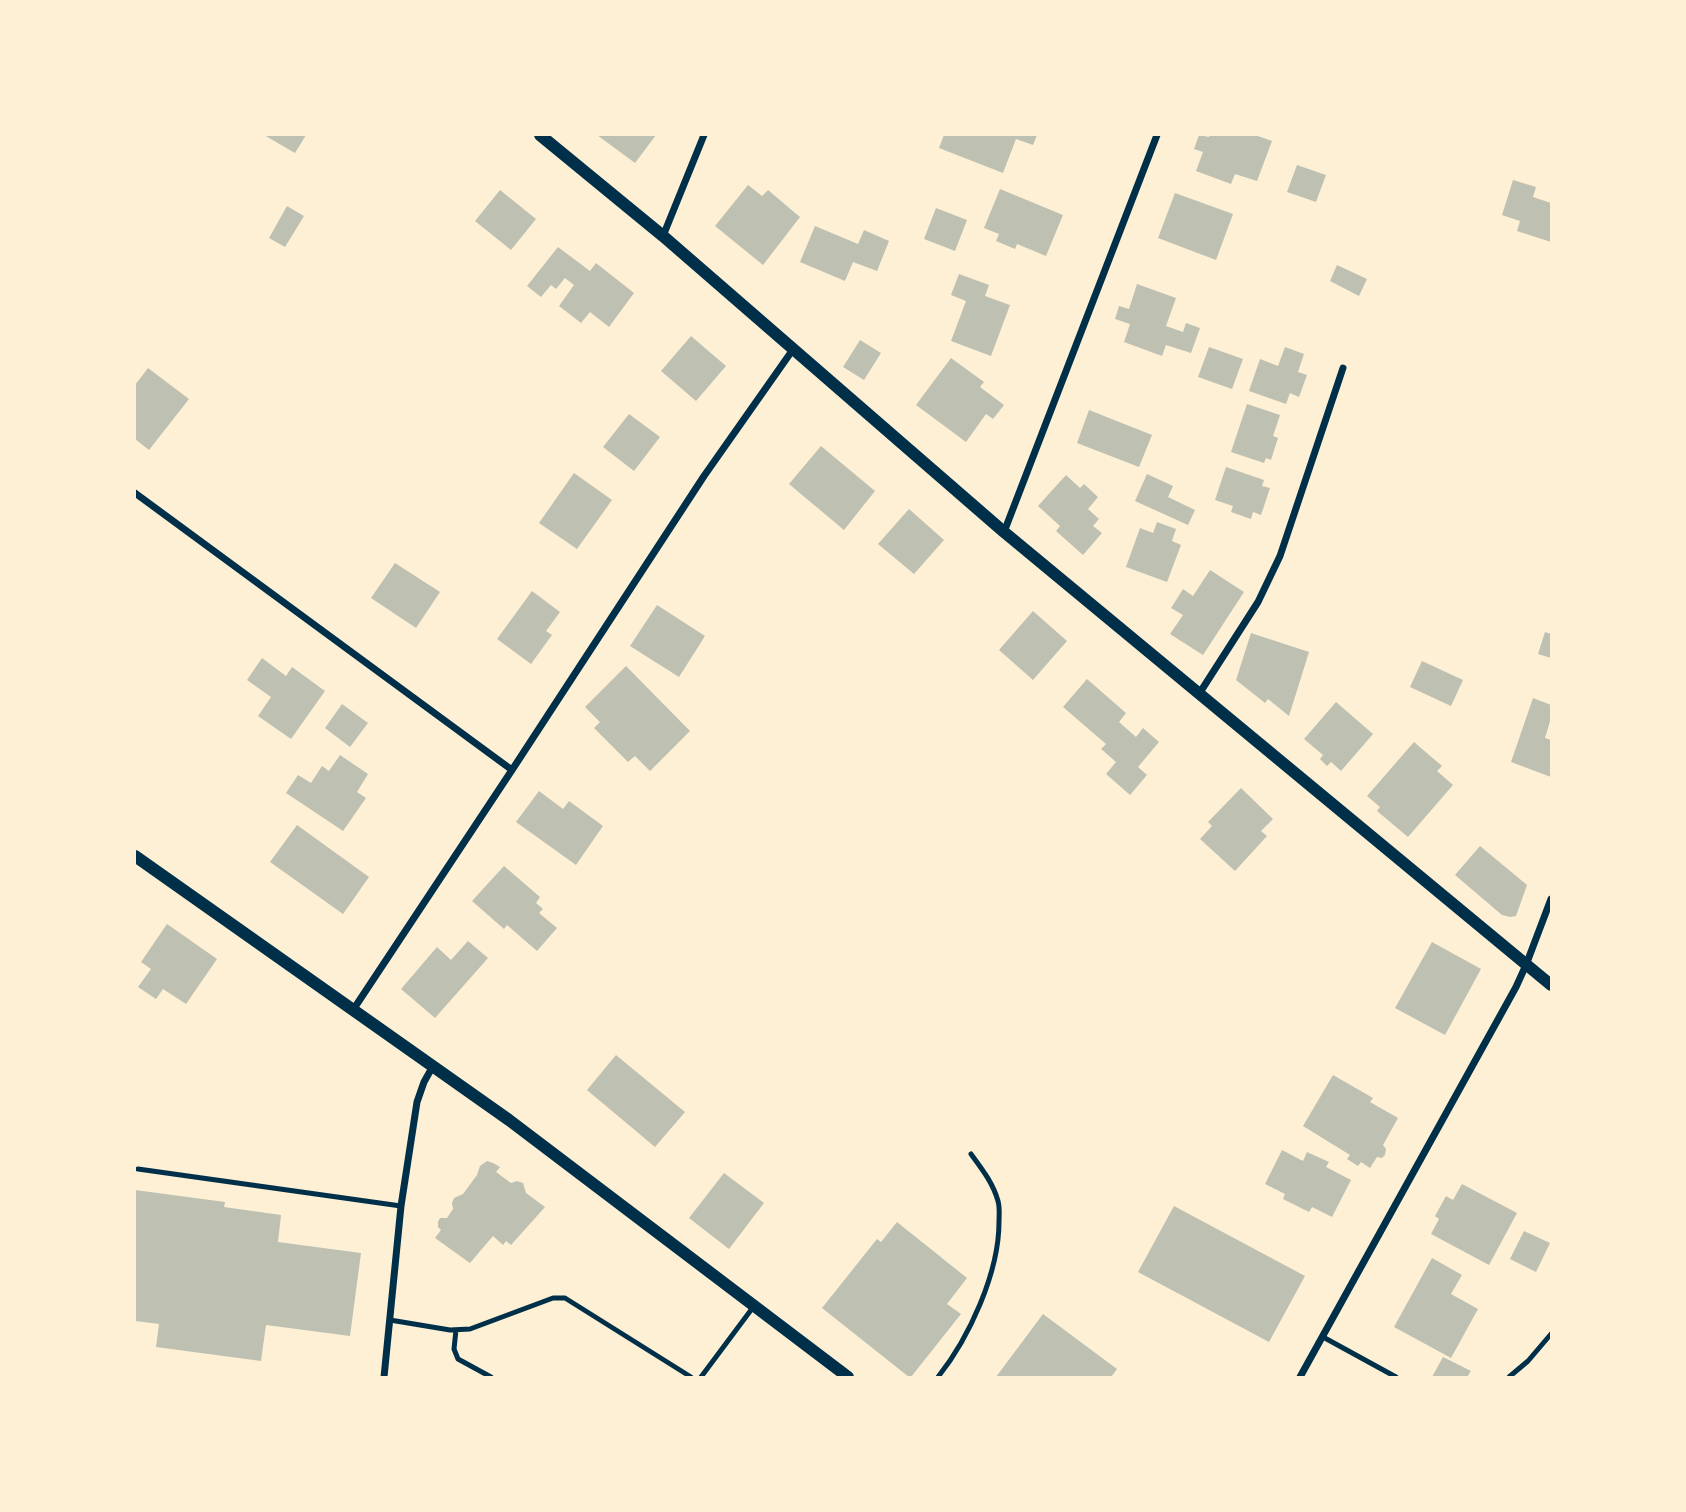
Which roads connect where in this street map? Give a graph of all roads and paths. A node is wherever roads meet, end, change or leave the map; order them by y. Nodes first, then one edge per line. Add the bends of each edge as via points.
1 (540, 135) edge
2 (704, 135) edge
3 (1157, 135) edge
4 (663, 236) junction
5 (794, 348) junction
6 (1343, 368) dead end
7 (135, 494) edge
8 (1004, 532) junction
9 (1199, 694) junction
10 (512, 770) junction
11 (135, 856) edge
12 (1551, 899) edge
13 (1526, 965) junction
14 (1551, 985) edge
15 (353, 1010) junction
16 (433, 1066) junction
17 (971, 1154) dead end
18 (138, 1169) dead end
19 (401, 1206) junction
20 (754, 1306) junction
21 (390, 1320) junction
22 (456, 1330) junction
23 (1551, 1334) edge
24 (1323, 1337) junction
25 (384, 1377) edge
26 (491, 1377) edge
27 (691, 1377) edge
28 (701, 1377) edge
29 (848, 1377) edge
30 (938, 1377) edge
31 (1300, 1377) edge
32 (1396, 1377) edge
33 (1510, 1377) edge

1 - 4 street
2 - 4 street
3 - 8 street
4 - 5 street
5 - 8 street
5 - 10 street via 704,476
6 - 9 street via 1280,556 1258,602
7 - 10 street
8 - 9 street
9 - 13 street
10 - 15 street
11 - 15 street
12 - 13 street
13 - 14 street
13 - 24 street
15 - 16 street
16 - 19 street via 416,1102
16 - 20 street
17 - 30 lane via 991,1181 999,1204 999,1239 980,1306
18 - 19 lane
19 - 21 street
20 - 28 lane
20 - 29 street
21 - 22 lane
21 - 25 street
22 - 26 lane via 458,1359
22 - 27 lane via 565,1298
23 - 33 lane
24 - 31 street
24 - 32 lane

